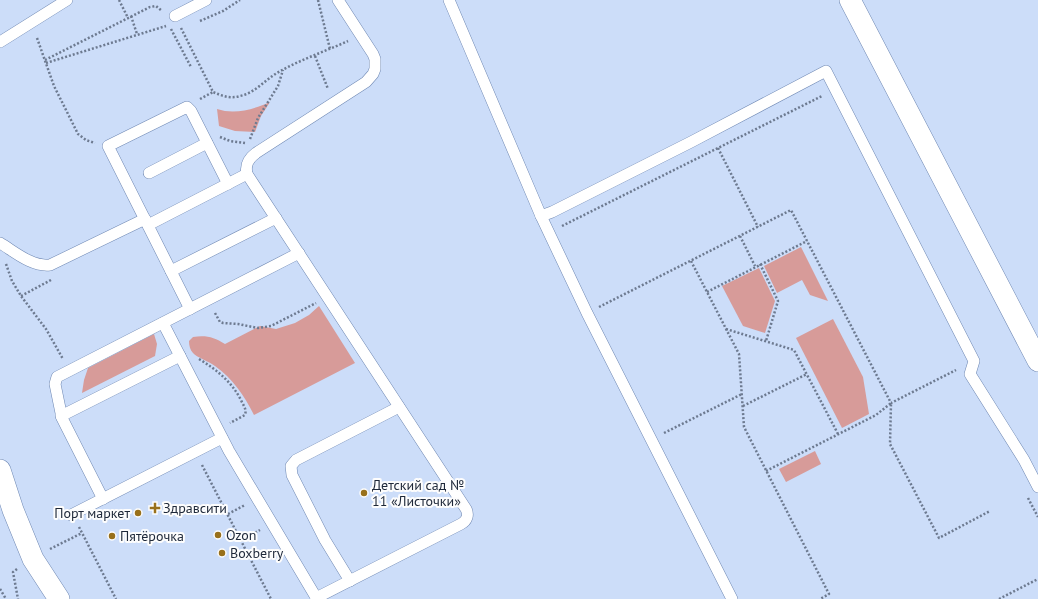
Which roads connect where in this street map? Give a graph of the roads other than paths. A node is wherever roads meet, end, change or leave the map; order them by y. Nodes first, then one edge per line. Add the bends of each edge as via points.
1 (68, 0) edge
2 (206, 0) edge
3 (338, 0) edge
4 (449, 0) edge
5 (850, 0) edge
6 (172, 22) road end
7 (0, 42) edge
8 (207, 143) junction
9 (149, 173) dead end
10 (247, 174) junction
11 (228, 184) junction
12 (541, 216) junction
13 (276, 218) junction
14 (146, 222) junction
15 (0, 243) edge
16 (299, 253) junction
17 (171, 271) junction
18 (190, 309) junction
19 (163, 323) junction
20 (180, 356) junction
21 (1038, 361) edge
22 (399, 407) junction
23 (61, 416) junction
24 (220, 434) junction
25 (0, 470) edge
26 (1038, 487) edge
27 (103, 499) junction
28 (72, 515) road end
29 (350, 581) junction
30 (316, 598) edge
31 (59, 599) edge
32 (732, 599) edge

1 - 7 lane
2 - 6 lane
3 - 10 lane via 373,54 373,74 366,82 250,157
4 - 12 lane
5 - 21 street
8 - 9 lane
8 - 11 lane
8 - 14 lane via 187,107 108,146
10 - 11 lane
10 - 13 lane
11 - 14 lane
12 - 26 lane via 691,142 826,71 974,361 970,374
12 - 32 lane via 587,313
13 - 16 lane
13 - 17 lane
14 - 15 lane via 56,264 45,266 35,264
14 - 17 lane
16 - 18 lane
16 - 22 lane
17 - 18 lane
18 - 19 lane
19 - 20 lane
19 - 23 lane via 58,376 55,380
20 - 23 lane
20 - 24 lane
22 - 29 lane via 296,460 291,466 292,475 323,537
22 - 29 lane via 466,509 467,516 461,524
23 - 27 lane
24 - 27 lane via 196,452
24 - 30 lane
25 - 31 street via 33,558
27 - 28 lane
29 - 30 lane

